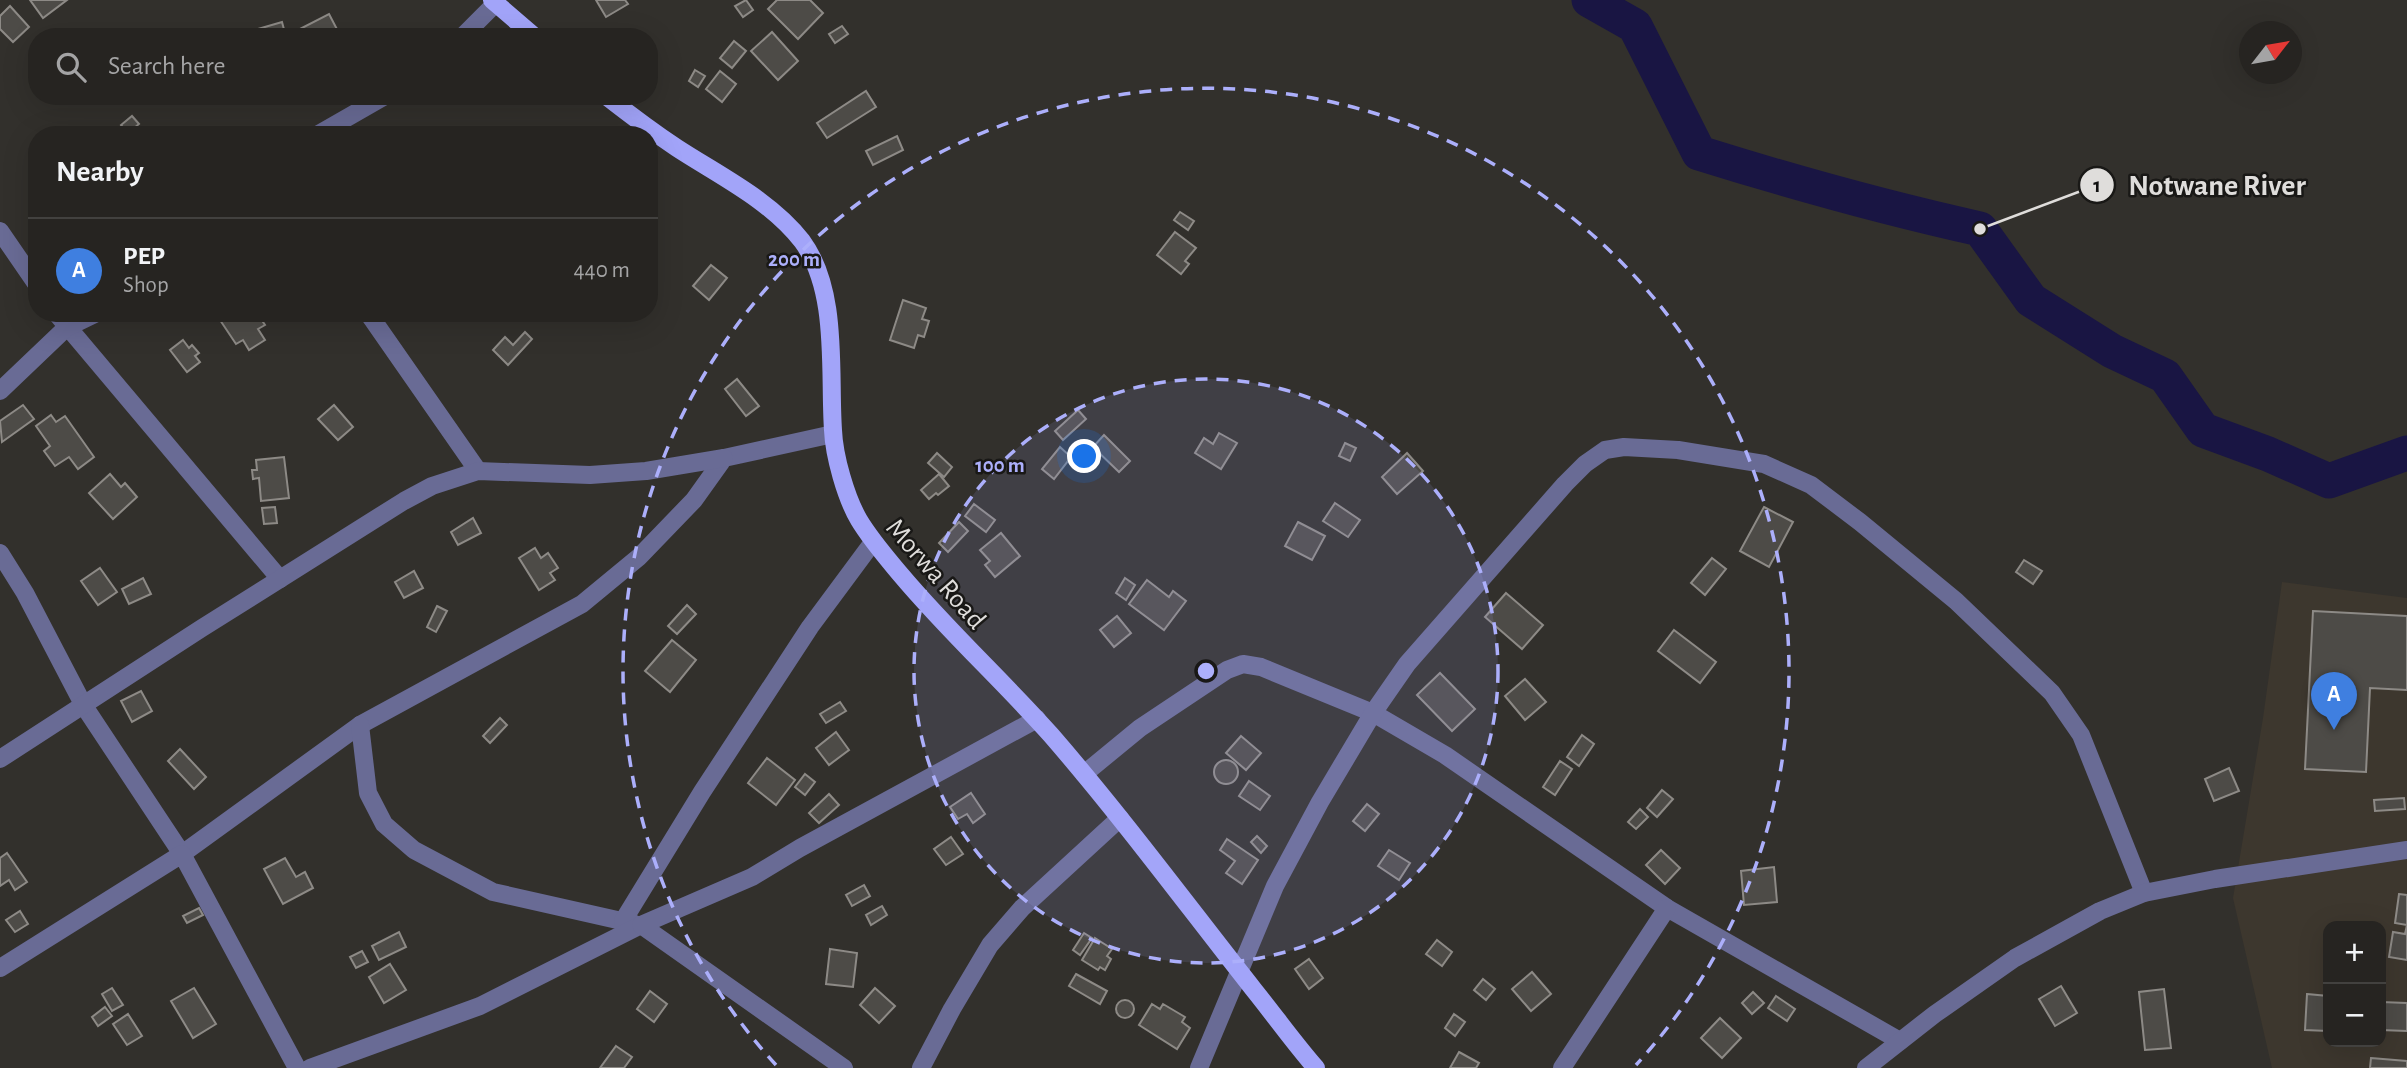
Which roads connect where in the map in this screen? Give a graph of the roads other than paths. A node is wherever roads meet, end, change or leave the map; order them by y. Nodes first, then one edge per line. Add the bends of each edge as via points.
1 (494, 2) edge
2 (470, 28) edge
3 (524, 28) edge
4 (369, 105) edge
5 (618, 105) edge
6 (333, 126) edge
7 (646, 126) edge
8 (658, 135) edge
9 (0, 231) edge
10 (28, 272) edge
11 (60, 322) edge
12 (62, 322) edge
13 (374, 322) edge
14 (0, 391) edge
15 (833, 434) junction
16 (724, 458) junction
17 (478, 471) junction
18 (873, 542) junction
19 (0, 553) edge
20 (280, 579) junction
21 (84, 706) junction
22 (1373, 713) junction
23 (1037, 719) junction
24 (360, 725) junction
25 (0, 760) edge
26 (1084, 775) junction
27 (1120, 818) junction
28 (2407, 850) edge
29 (182, 854) junction
30 (2144, 893) junction
31 (1667, 908) junction
32 (632, 923) junction
33 (0, 968) edge
34 (1240, 972) junction
35 (1900, 1041) junction
36 (298, 1068) edge
37 (310, 1068) edge
38 (844, 1068) edge
39 (921, 1068) edge
40 (1199, 1068) edge
41 (1317, 1068) edge
42 (1562, 1068) edge
43 (1866, 1068) edge

1 - 2 street
1 - 3 main road
4 - 6 street
5 - 7 main road, Morwa Road
8 - 15 main road, Morwa Road via 755,198 803,243 816,270 829,323
9 - 10 street
11 - 14 street
12 - 20 street
13 - 17 street
15 - 16 street
15 - 18 main road, Morwa Road via 850,501
16 - 17 street via 590,475
16 - 24 street via 694,500 639,557 582,604
17 - 20 street via 404,501
18 - 23 main road, Morwa Road via 950,631
18 - 32 street via 803,638 702,792
19 - 21 street
20 - 21 street
21 - 25 street
21 - 29 street
22 - 26 street via 1261,667 1242,664 1140,728
22 - 30 street via 1407,664 1478,581 1565,484 1605,450 1678,450 1764,464 1811,485 1860,522 1956,601 2052,693 2081,735
22 - 31 street via 1445,755
22 - 34 street via 1275,886
23 - 26 main road, Morwa Road
23 - 32 street via 752,877
24 - 29 street
24 - 32 street via 368,793 384,824 414,850 493,892
26 - 27 main road, Morwa Road
27 - 34 main road, Morwa Road
27 - 39 street via 1022,908 990,945
28 - 30 street
29 - 33 street
29 - 36 street
30 - 35 street via 2015,958
31 - 35 street
31 - 42 street
32 - 37 street via 480,1006
32 - 38 street
34 - 40 street
34 - 41 main road, Morwa Road
35 - 43 street

